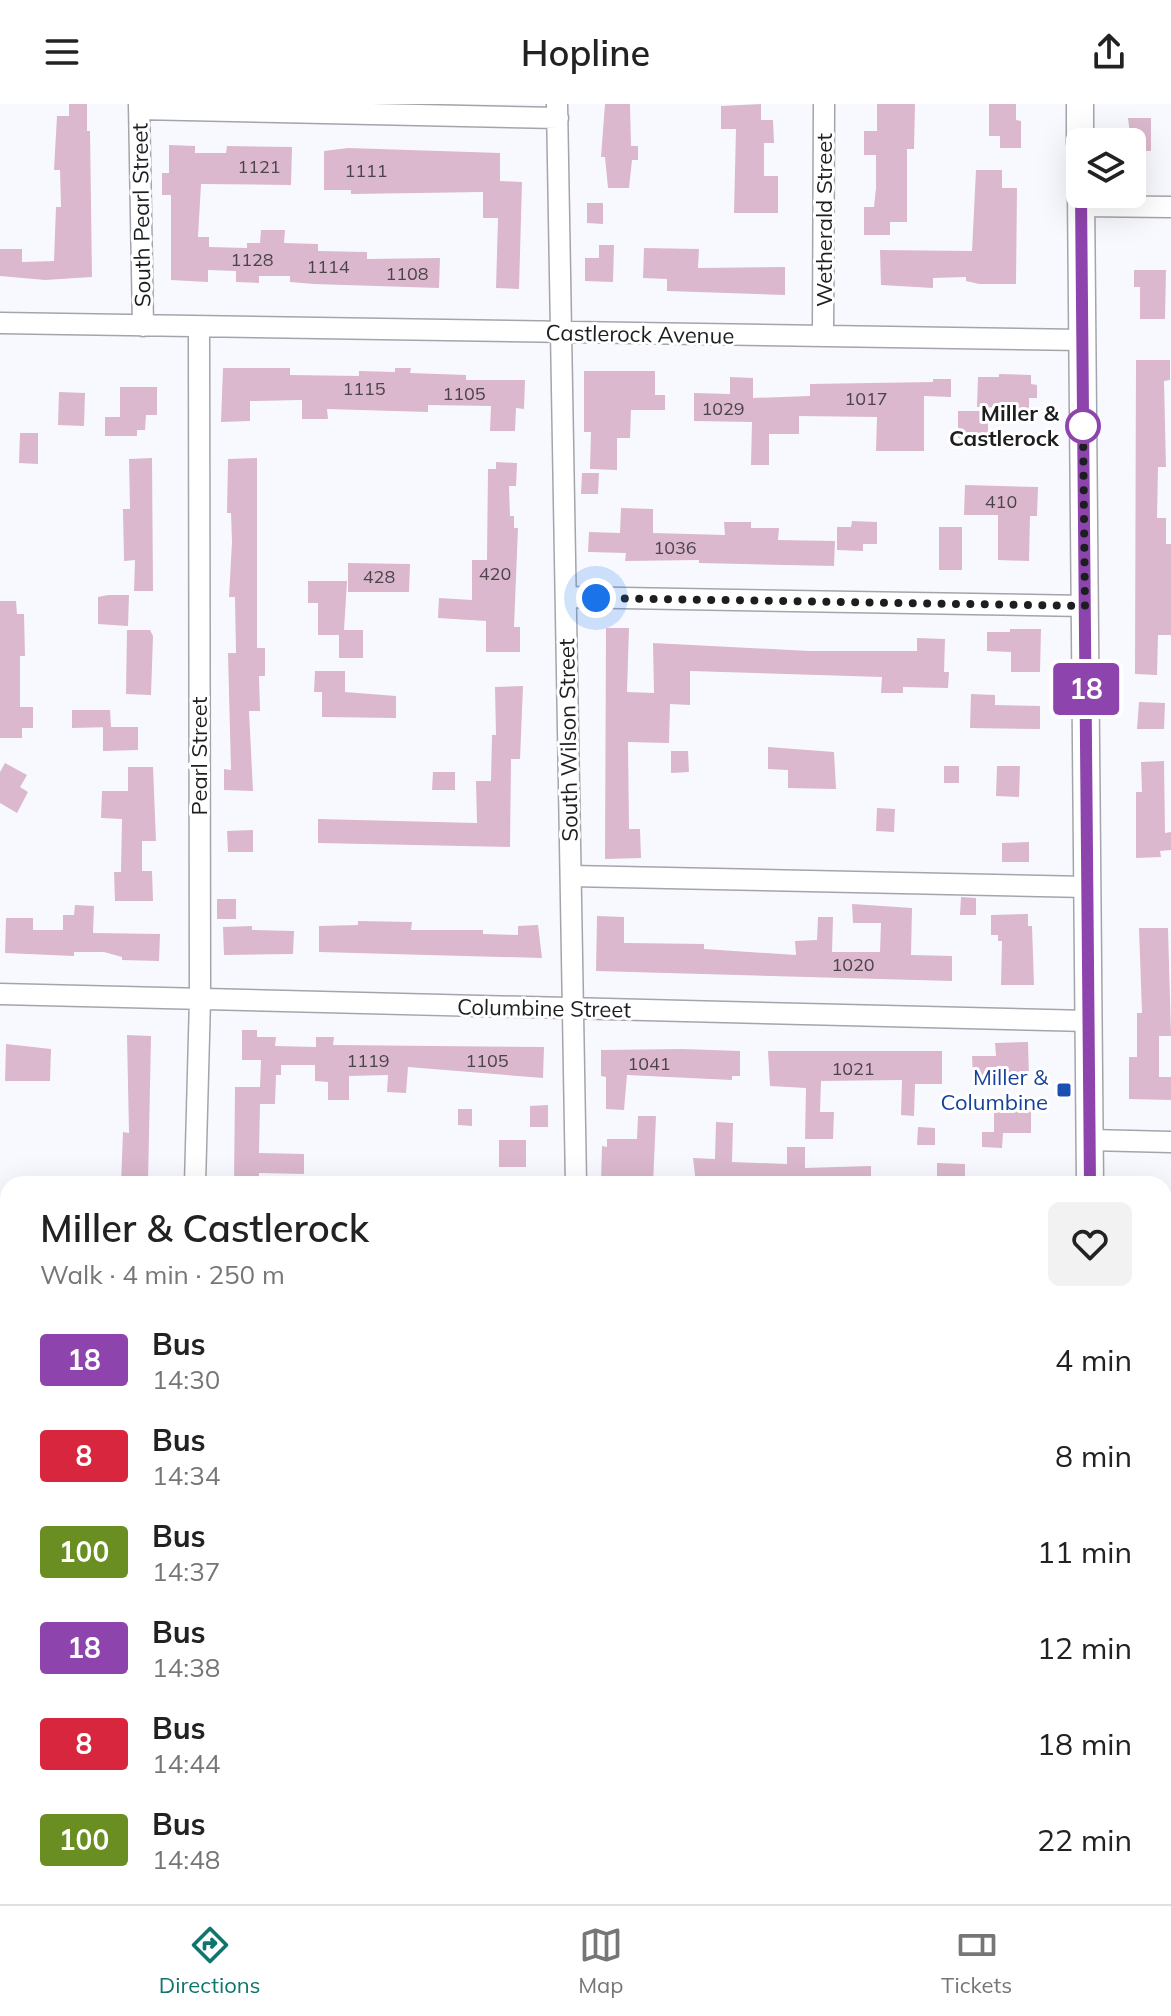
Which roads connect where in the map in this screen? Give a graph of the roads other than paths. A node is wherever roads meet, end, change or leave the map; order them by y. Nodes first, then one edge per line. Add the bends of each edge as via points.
1 (824, 104) edge
2 (1080, 104) edge
3 (139, 107) edge
4 (558, 111) edge
5 (1080, 128) edge
6 (1146, 205) edge
7 (1171, 207) edge
8 (1081, 208) edge
9 (0, 323) edge
10 (143, 326) junction
11 (199, 328) junction
12 (561, 333) junction
13 (823, 336) junction
14 (1082, 340) junction
15 (566, 597) junction
16 (1085, 606) junction
17 (571, 876) junction
18 (1087, 887) junction
19 (0, 994) edge
20 (200, 999) junction
21 (573, 1008) junction
22 (1089, 1021) junction
23 (1090, 1140) junction
24 (1171, 1142) edge
25 (195, 1176) edge
26 (576, 1176) edge
27 (1090, 1176) edge

1 - 13 street, Wetherald Street
2 - 5 main road
3 - 4 street
3 - 10 street, South Pearl Street
4 - 12 street, South Wilson Street
6 - 7 street
8 - 14 main road
9 - 10 street
10 - 11 street, Castlerock Avenue
11 - 12 street, Castlerock Avenue
11 - 20 street, Pearl Street
12 - 13 street, Castlerock Avenue
12 - 15 street, South Wilson Street
13 - 14 street, Castlerock Avenue
14 - 16 main road
15 - 16 street
15 - 17 street, South Wilson Street
16 - 18 main road
17 - 18 street
17 - 21 street, South Wilson Street
18 - 22 main road
19 - 20 street, Columbine Street
20 - 21 street, Columbine Street
20 - 25 street, Pearl Street
21 - 22 street, Columbine Street
21 - 26 street, South Wilson Street
22 - 23 main road
23 - 24 street
23 - 27 main road

